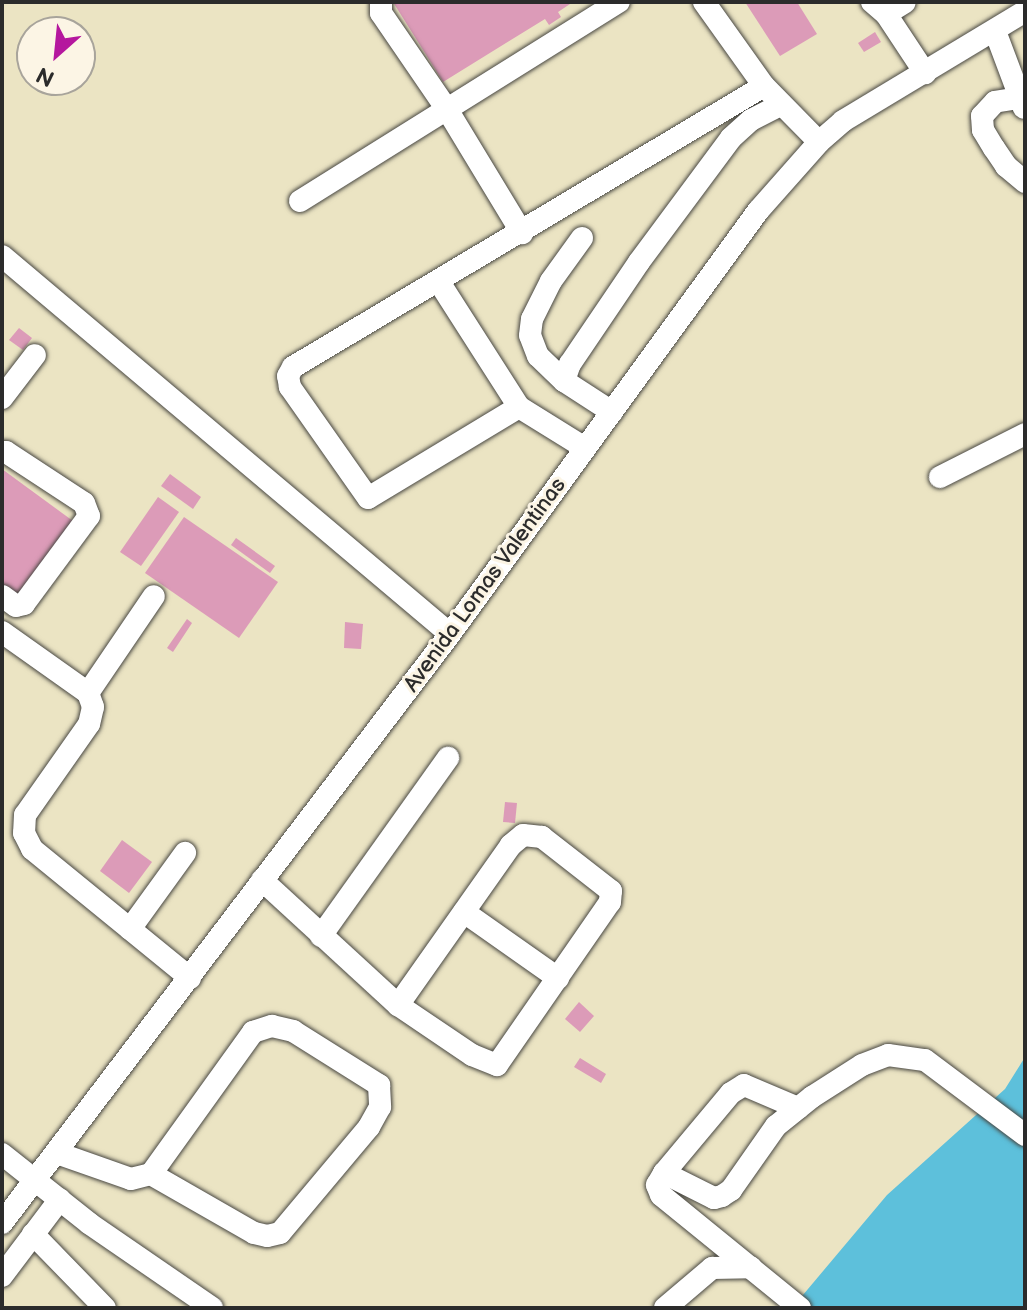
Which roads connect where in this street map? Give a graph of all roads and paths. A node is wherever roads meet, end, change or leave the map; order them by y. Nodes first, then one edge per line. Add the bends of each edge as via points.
1 (381, 2) edge
2 (619, 2) edge
3 (704, 2) edge
4 (887, 6) edge
5 (1025, 11) edge
6 (995, 31) junction
7 (925, 73) junction
8 (764, 86) junction
9 (1022, 104) edge
10 (781, 105) junction
11 (448, 111) junction
12 (819, 142) junction
13 (1025, 182) edge
14 (300, 201) dead end
15 (522, 233) junction
16 (582, 238) dead end
17 (2, 256) edge
18 (439, 282) junction
19 (35, 355) dead end
20 (564, 381) junction
21 (2, 398) edge
22 (519, 407) junction
23 (612, 412) junction
24 (1025, 434) edge
25 (585, 448) junction
26 (2, 452) edge
27 (940, 477) dead end
28 (2, 596) edge
29 (154, 596) dead end
30 (2, 632) edge
31 (450, 634) junction
32 (88, 693) junction
33 (448, 758) dead end
34 (185, 853) dead end
35 (262, 880) junction
36 (464, 912) junction
37 (130, 929) junction
38 (321, 936) junction
39 (190, 978) junction
40 (558, 978) junction
41 (398, 1005) junction
42 (798, 1108) junction
43 (1025, 1135) edge
44 (57, 1153) junction
45 (2, 1154) edge
46 (664, 1173) junction
47 (151, 1174) junction
48 (35, 1178) junction
49 (60, 1199) junction
50 (3, 1218) edge
51 (33, 1234) junction
52 (751, 1267) junction
53 (2, 1276) edge
54 (105, 1308) edge
55 (212, 1308) edge
56 (665, 1308) edge
57 (800, 1308) edge

1 - 11 street via 381,13
2 - 11 street
3 - 8 street
4 - 7 street
5 - 6 street, Avenida Lomas Valentinas
6 - 7 street, Avenida Lomas Valentinas
6 - 9 street
7 - 12 street, Avenida Lomas Valentinas via 843,121
8 - 10 street
8 - 15 street
9 - 13 street via 995,102 982,116 983,130 1006,166
10 - 12 street
10 - 20 street via 751,120 731,138 579,348
11 - 14 street
11 - 15 street
12 - 23 street, Avenida Lomas Valentinas via 758,211
15 - 18 street
16 - 20 street via 532,319 530,335 538,356
17 - 31 street
18 - 22 street
18 - 22 street via 293,367 290,387 368,498
19 - 21 street
20 - 23 street
22 - 25 street
23 - 25 street, Avenida Lomas Valentinas
24 - 27 street
25 - 31 street, Avenida Lomas Valentinas
26 - 28 street via 84,503 89,516 24,604 16,606
29 - 32 street
30 - 32 street
31 - 35 street, Avenida Lomas Valentinas
32 - 37 street via 93,707 89,724 25,815 24,833 32,849
33 - 38 street
34 - 37 street
35 - 38 street
35 - 39 street, Avenida Lomas Valentinas
36 - 40 street
36 - 40 street via 511,845 523,835 542,837 612,895
36 - 41 street
37 - 39 street
38 - 41 street
39 - 44 street, Avenida Lomas Valentinas
40 - 41 street via 497,1065 472,1055
42 - 43 street via 862,1065 888,1055 908,1055 925,1060
42 - 46 street via 744,1085 731,1093
42 - 46 street via 776,1126 722,1196 714,1198
44 - 47 street via 131,1179
44 - 48 street, Avenida Lomas Valentinas
45 - 48 street
46 - 52 street via 657,1185 661,1195
47 - 47 street via 253,1032 272,1026 293,1031 379,1085 380,1107 369,1127 280,1233 254,1233
48 - 49 street
48 - 50 street, Avenida Lomas Valentinas
49 - 51 street
49 - 55 street
51 - 53 street
51 - 54 street
52 - 56 street via 712,1268
52 - 57 street

